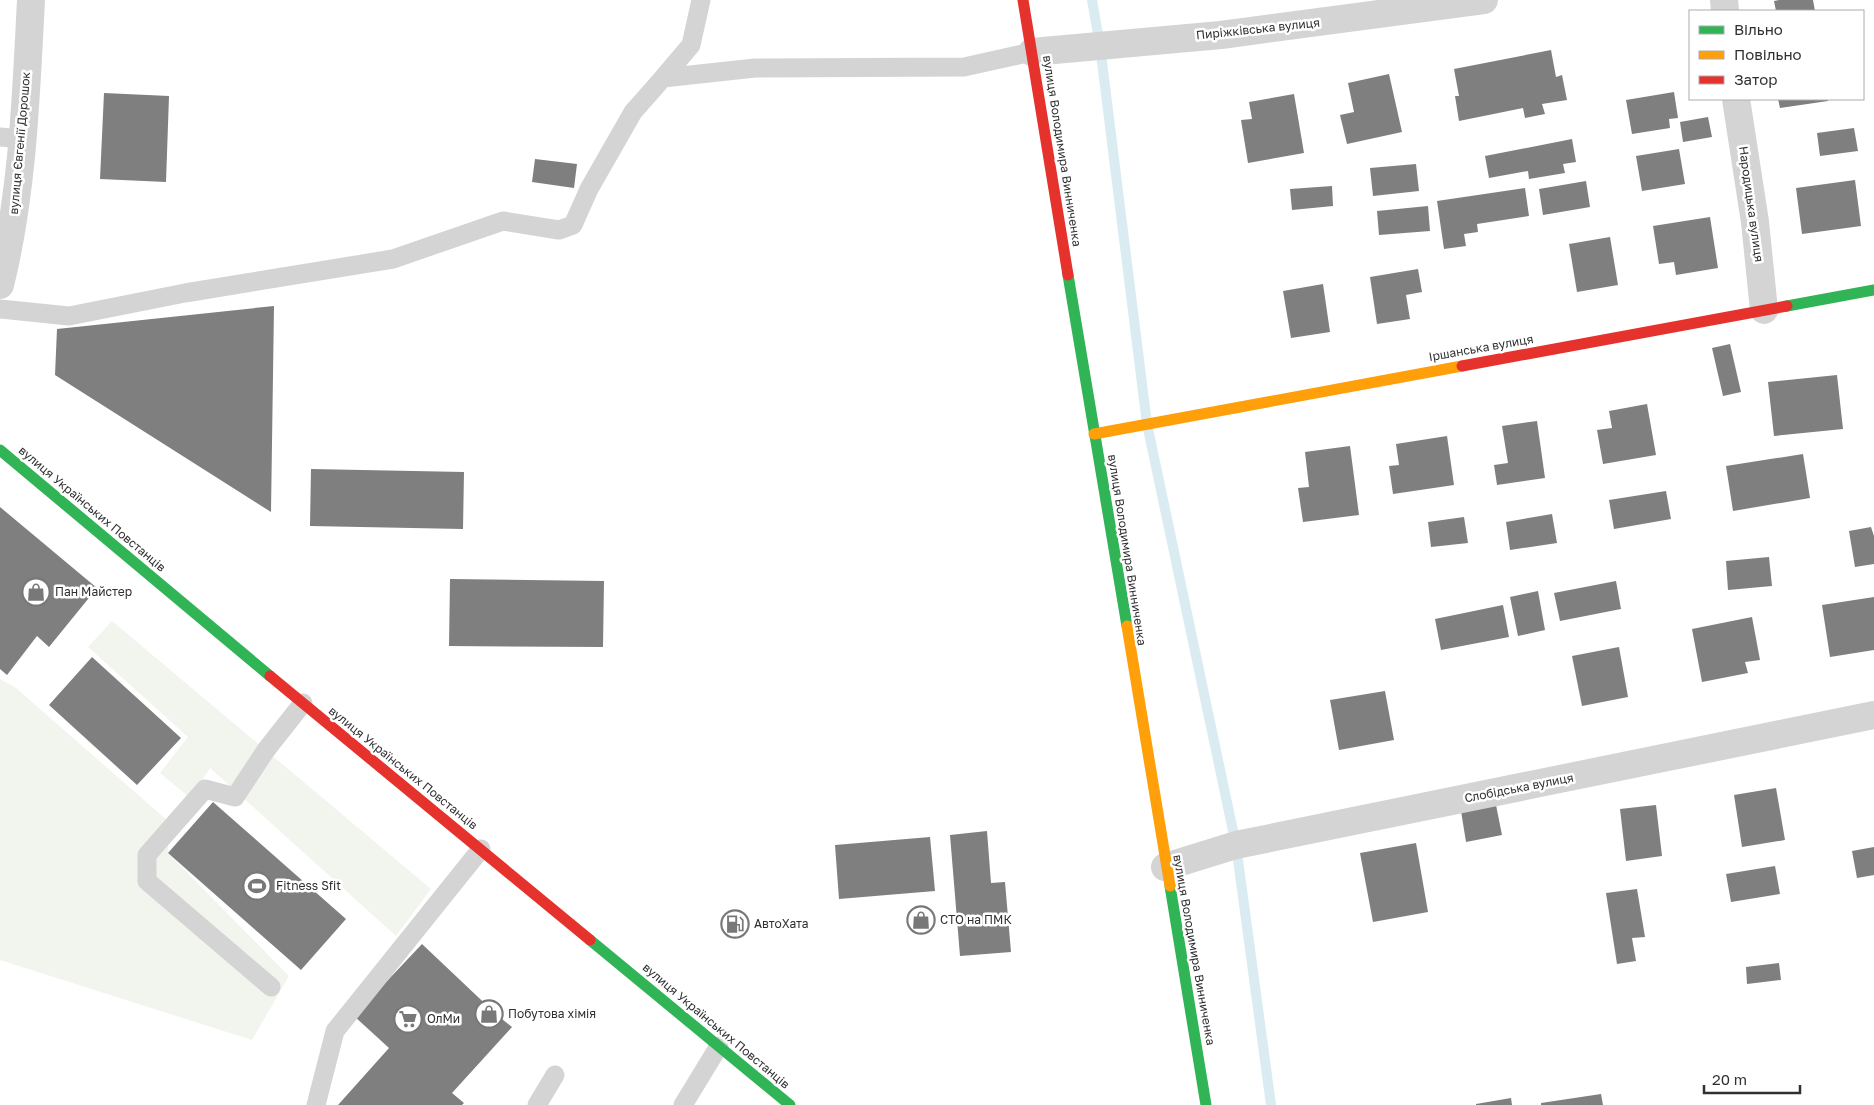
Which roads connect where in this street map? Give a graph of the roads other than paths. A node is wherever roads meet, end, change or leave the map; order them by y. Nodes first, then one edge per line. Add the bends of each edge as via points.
1 (31, 0) edge
2 (701, 0) edge
3 (1023, 0) edge
4 (1484, 0) edge
5 (1032, 52) junction
6 (664, 78) junction
7 (1736, 100) edge
8 (11, 138) edge
9 (0, 285) edge
10 (1874, 290) edge
11 (0, 309) edge
12 (1764, 310) junction
13 (1094, 434) junction
14 (0, 450) edge
15 (303, 703) junction
16 (1874, 715) edge
17 (481, 849) junction
18 (1165, 867) junction
19 (271, 987) dead end
20 (719, 1046) junction
21 (555, 1075) dead end
22 (316, 1105) edge
23 (537, 1105) edge
24 (683, 1105) edge
25 (790, 1105) edge
26 (1206, 1105) edge

1 - 8 street, вулиця Євгенії Дорошок
2 - 6 lane via 691,45
3 - 5 street, вулиця Володимира Винниченка
4 - 5 street, Пиріжківська вулиця via 1220,35
5 - 6 lane via 964,67 755,68
5 - 13 street, вулиця Володимира Винниченка
6 - 11 lane via 633,112 589,189 573,225 559,230 503,221 393,259 185,293 69,316
7 - 12 street, Народицька вулиця via 1755,222
8 - 9 street, вулиця Євгенії Дорошок via 13,222
10 - 12 street, Іршанська вулиця
12 - 13 street, Іршанська вулиця
13 - 18 street, вулиця Володимира Винниченка
14 - 15 street, вулиця Українських Повстанців
15 - 17 street, вулиця Українських Повстанців
15 - 19 lane via 235,797 205,789 147,855 147,881
16 - 18 street, Слобідська вулиця via 1236,845
17 - 20 street, вулиця Українських Повстанців
17 - 22 lane via 335,1032
18 - 26 street, вулиця Володимира Винниченка
20 - 24 lane
20 - 25 street, вулиця Українських Повстанців
21 - 23 lane

